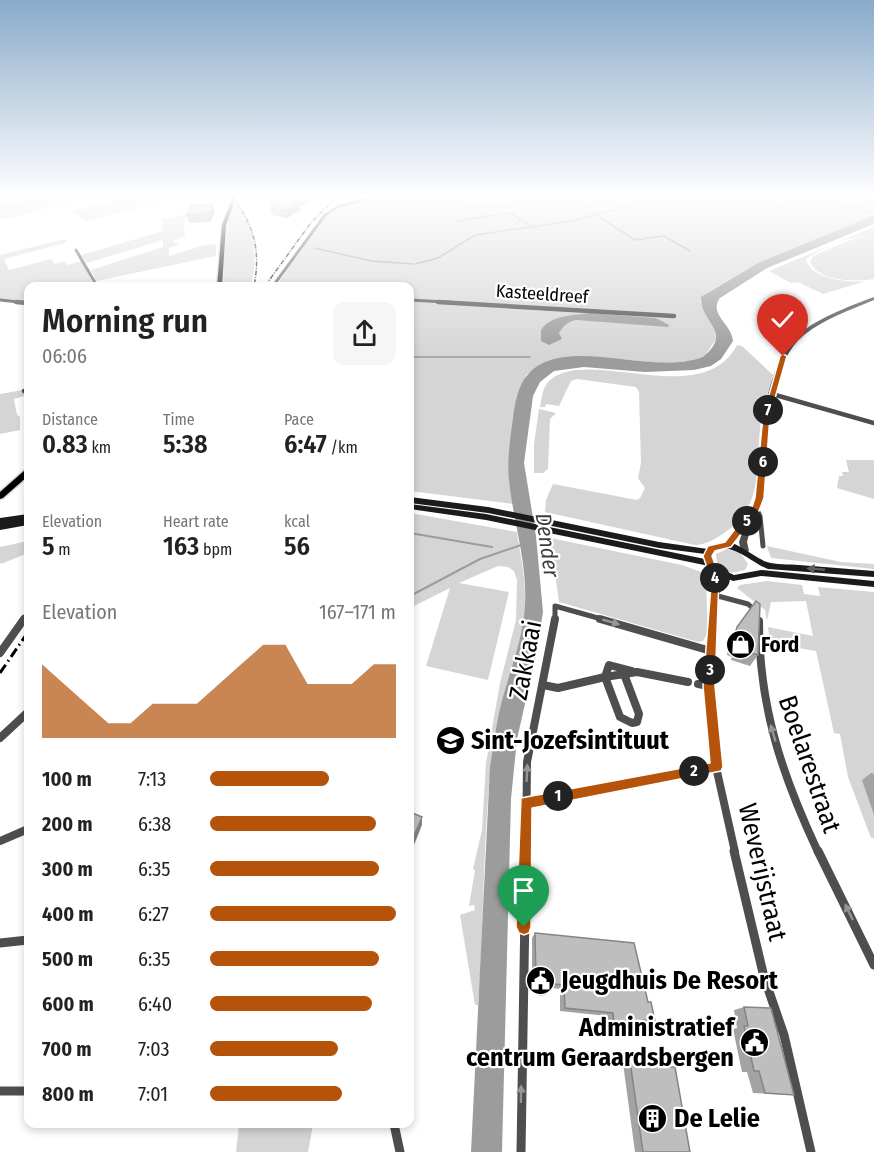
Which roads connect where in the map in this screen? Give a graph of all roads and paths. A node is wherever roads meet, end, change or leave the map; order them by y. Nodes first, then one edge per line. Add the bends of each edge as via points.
1 (76, 250) dead end
2 (222, 250) edge
3 (299, 250) edge
4 (95, 282) edge
5 (219, 282) edge
6 (276, 282) edge
7 (874, 298) edge
8 (0, 300) edge
9 (414, 300) edge
10 (24, 303) edge
11 (674, 316) dead end
12 (772, 394) junction
13 (874, 423) edge
14 (24, 473) edge
15 (24, 474) edge
16 (0, 489) edge
17 (0, 496) edge
18 (414, 501) edge
19 (414, 506) edge
20 (753, 512) junction
21 (487, 514) junction
22 (24, 518) edge
23 (1, 521) edge
24 (24, 522) edge
25 (560, 529) junction
26 (728, 545) junction
27 (763, 546) dead end
28 (745, 551) junction
29 (709, 552) junction
30 (753, 560) junction
31 (709, 562) junction
32 (717, 572) junction
33 (752, 573) junction
34 (874, 574) edge
35 (728, 577) junction
36 (874, 584) edge
37 (714, 595) junction
38 (24, 619) edge
39 (711, 651) junction
40 (0, 652) edge
41 (637, 672) junction
42 (624, 674) junction
43 (605, 677) junction
44 (688, 682) dead end
45 (698, 684) dead end
46 (543, 685) junction
47 (709, 686) junction
48 (24, 716) edge
49 (0, 738) edge
50 (717, 767) junction
51 (525, 802) junction
52 (24, 831) edge
53 (0, 841) edge
54 (24, 940) edge
55 (0, 943) edge
56 (874, 965) edge
57 (0, 1090) edge
58 (24, 1091) edge
59 (395, 1128) edge
60 (400, 1152) edge
61 (521, 1152) edge
62 (810, 1152) edge

1 - 4 street
2 - 5 main road
3 - 6 street
7 - 12 street via 811,328 794,341 783,356
8 - 10 street
9 - 11 street, Kasteeldreef
12 - 13 street
12 - 20 street via 760,498
14 - 16 main road
15 - 17 main road
18 - 21 main road
19 - 21 main road
20 - 26 street
20 - 27 street via 760,516
20 - 28 street via 743,542
21 - 25 main road
22 - 23 main road
23 - 24 main road
25 - 29 main road
25 - 31 main road
26 - 28 main road
26 - 29 main road via 716,546
28 - 30 main road
29 - 31 main road
30 - 33 main road
34 -> 30 main road via 776,567
31 - 32 main road
32 - 35 main road
32 - 37 street, Weverijstraat
33 - 35 main road via 745,578
33 - 36 main road
35 - 37 street
37 - 39 street, Weverijstraat
56 -> 37 street, Boelarestraat via 803,815 779,752 761,683 759,614 754,606
38 - 40 street
46 -> 39 street, Zakkaai via 555,606
39 - 47 street, Weverijstraat
41 - 42 street
41 - 43 street via 609,665
41 - 44 street
42 - 43 street
42 - 43 street via 639,714 637,722 620,717
43 - 46 street via 558,688
45 - 47 street
51 -> 46 street, Zakkaai via 530,742
47 - 50 street, Weverijstraat
48 - 49 street
50 - 51 street
50 - 62 street, Weverijstraat via 746,905 784,1035
61 -> 51 street, Zakkaai
52 - 53 street
54 - 55 street
57 - 58 street
59 - 60 street

